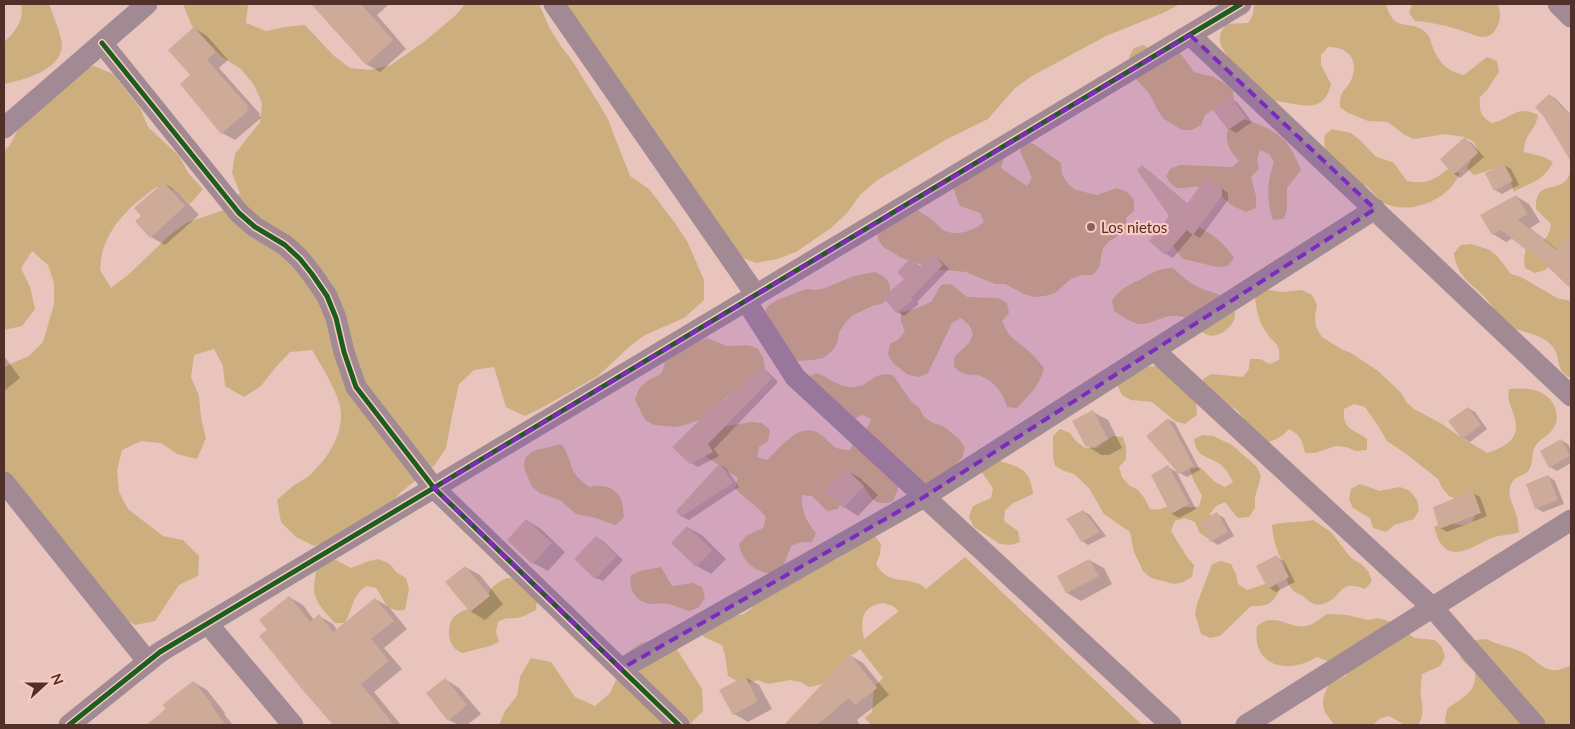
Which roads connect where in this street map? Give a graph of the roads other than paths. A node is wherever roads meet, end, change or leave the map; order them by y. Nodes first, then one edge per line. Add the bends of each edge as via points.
1 (147, 4) edge
2 (554, 4) edge
3 (1241, 4) edge
4 (1190, 35) junction
5 (102, 43) junction
6 (4, 128) edge
7 (1375, 209) junction
8 (751, 298) junction
9 (1155, 351) junction
10 (1571, 396) edge
11 (4, 482) edge
12 (434, 488) junction
13 (924, 497) junction
14 (1571, 520) edge
15 (1434, 608) junction
16 (208, 624) junction
17 (148, 662) junction
18 (621, 669) junction
19 (69, 725) edge
20 (293, 725) edge
21 (679, 725) edge
22 (1171, 725) edge
23 (1246, 725) edge
24 (1535, 725) edge

1 - 5 street
2 - 8 street
3 - 4 street
4 - 7 street
4 - 8 street
5 - 6 street
5 - 12 street via 239,213 285,245 312,274 327,296 336,318 356,387
7 - 9 street
7 - 10 street
8 - 12 street
8 - 13 street via 795,377
9 - 13 street
9 - 15 street
11 - 17 street
12 - 16 street
12 - 18 street
13 - 18 street
13 - 22 street
14 - 15 street
15 - 23 street
15 - 24 street
16 - 17 street
16 - 20 street
17 - 19 street
18 - 21 street

